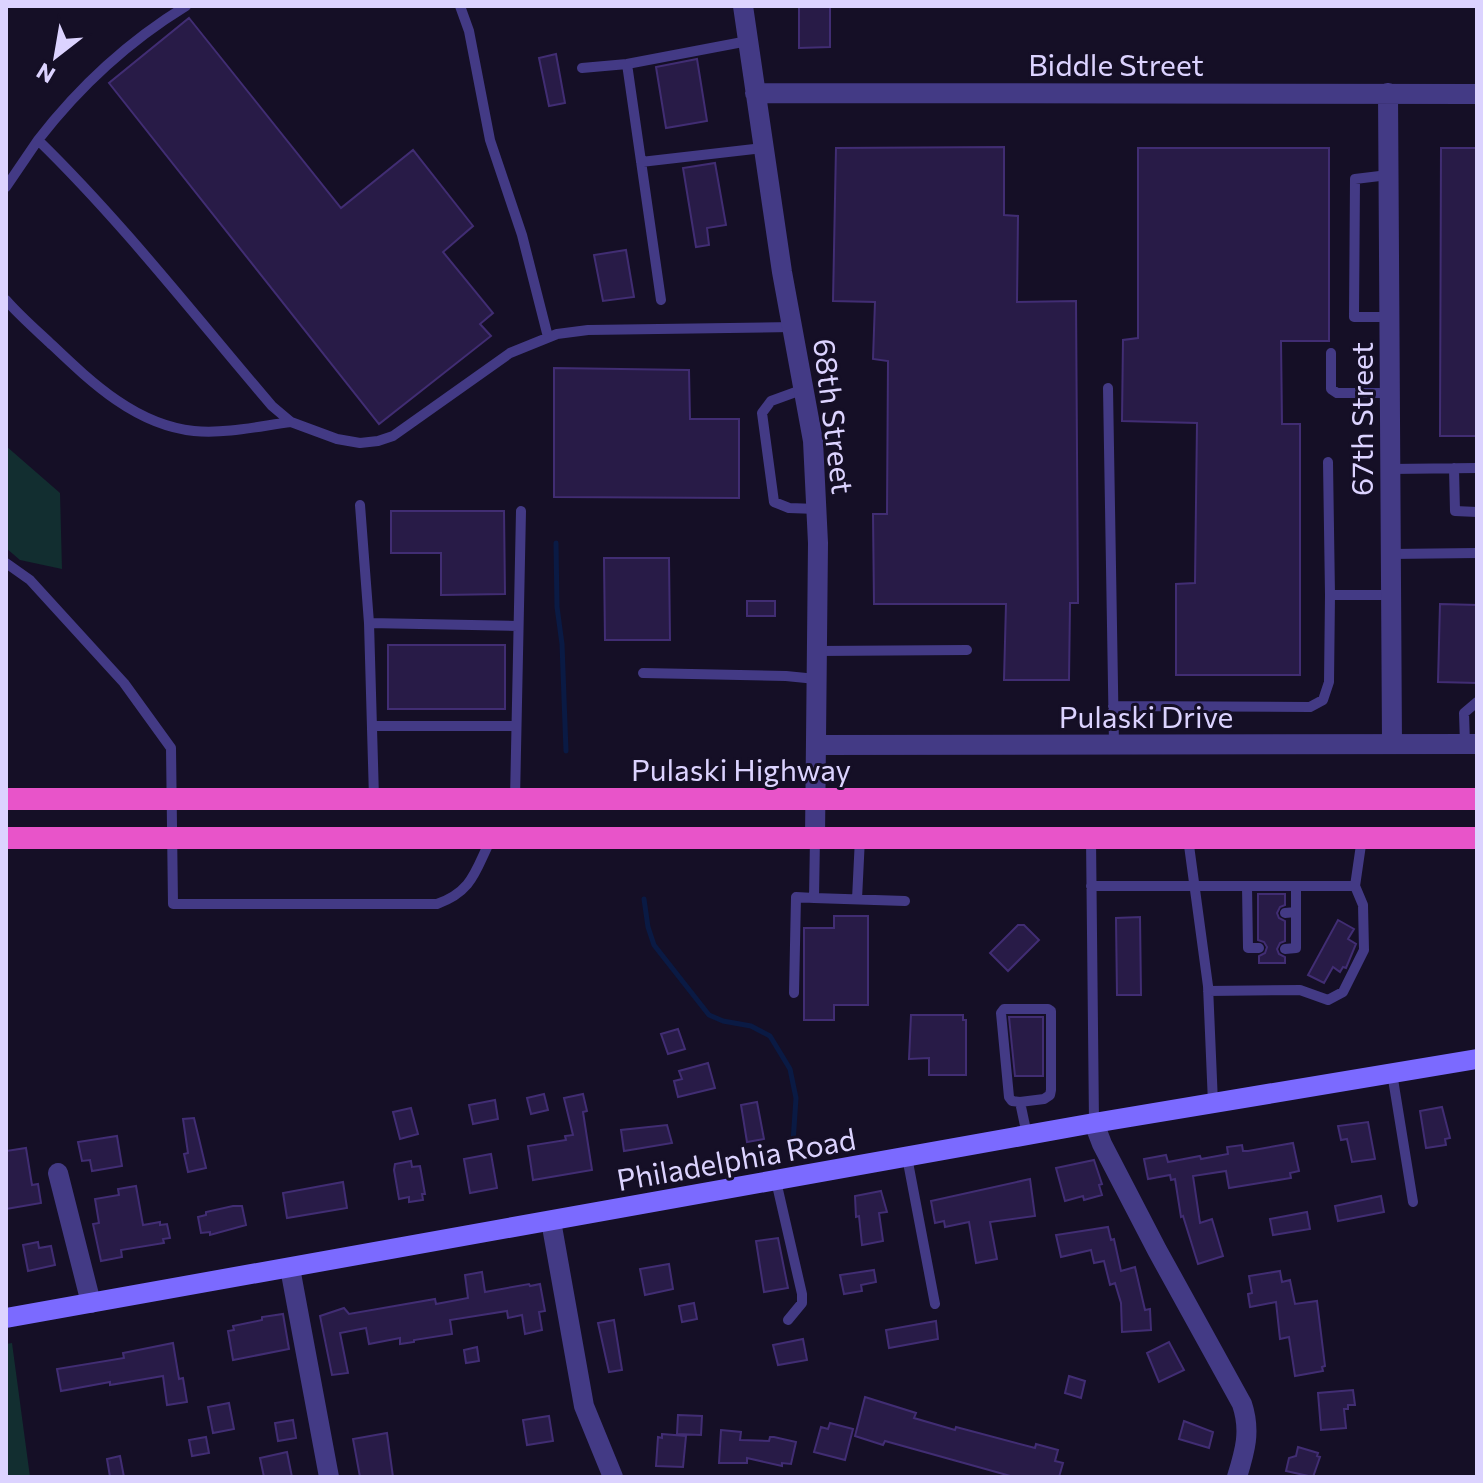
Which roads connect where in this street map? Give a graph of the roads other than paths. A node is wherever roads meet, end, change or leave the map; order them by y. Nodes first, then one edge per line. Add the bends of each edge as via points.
1 (186, 6) edge
2 (460, 6) edge
3 (743, 6) edge
4 (748, 41) junction
5 (627, 64) junction
6 (582, 68) dead end
7 (755, 93) junction
8 (1388, 93) junction
9 (1477, 94) edge
10 (38, 140) junction
11 (763, 148) junction
12 (641, 162) junction
13 (1388, 175) junction
14 (6, 187) edge
15 (6, 300) edge
16 (661, 300) dead end
17 (1389, 317) junction
18 (793, 327) junction
19 (548, 337) junction
20 (1331, 353) dead end
21 (1108, 388) dead end
22 (804, 389) junction
23 (1390, 393) junction
24 (291, 422) junction
25 (1328, 462) dead end
26 (1454, 468) junction
27 (1477, 468) edge
28 (1390, 469) junction
29 (360, 505) dead end
30 (817, 509) junction
31 (521, 511) dead end
32 (1477, 512) edge
33 (1477, 553) edge
34 (1390, 554) junction
35 (6, 563) edge
36 (1330, 595) junction
37 (1391, 595) junction
38 (369, 623) junction
39 (518, 626) junction
40 (967, 650) dead end
41 (817, 651) junction
42 (643, 673) dead end
43 (816, 679) junction
44 (1477, 702) edge
45 (1113, 706) junction
46 (372, 726) junction
47 (516, 726) junction
48 (1392, 744) junction
49 (1471, 744) edge
50 (816, 745) junction
51 (1114, 745) junction
52 (815, 798) junction
53 (6, 799) edge
54 (170, 799) junction
55 (374, 799) junction
56 (515, 799) junction
57 (1477, 799) edge
58 (6, 838) edge
59 (171, 838) junction
60 (491, 838) junction
61 (815, 838) junction
62 (860, 838) junction
63 (1091, 838) junction
64 (1188, 838) junction
65 (1362, 838) junction
66 (1477, 838) edge
67 (1091, 886) junction
68 (1196, 886) junction
69 (1247, 886) junction
70 (1296, 886) junction
71 (1355, 886) junction
72 (814, 898) junction
73 (857, 899) junction
74 (905, 901) dead end
75 (1259, 948) dead end
76 (1285, 949) dead end
77 (1208, 991) junction
78 (794, 993) dead end
79 (1477, 1059) edge
80 (1392, 1073) junction
81 (1020, 1102) junction
82 (1213, 1103) junction
83 (1094, 1123) junction
84 (1027, 1135) junction
85 (907, 1157) junction
86 (58, 1173) dead end
87 (776, 1181) junction
88 (1413, 1202) dead end
89 (551, 1221) junction
90 (290, 1268) junction
91 (91, 1303) junction
92 (935, 1304) dead end
93 (6, 1318) edge
94 (788, 1320) dead end
95 (329, 1477) edge
96 (613, 1477) edge
97 (1237, 1477) edge

1 - 10 lane via 148,29 66,103
2 - 19 lane via 490,140
3 - 4 street, 68th Street
4 - 5 lane
4 - 7 street, 68th Street
5 - 6 lane
5 - 12 lane
7 - 8 street, Biddle Street
7 - 11 street, 68th Street
8 - 9 street, Biddle Street
8 - 13 street, 67th Street
10 - 14 lane
10 - 24 lane via 97,199
11 - 12 lane
11 - 18 street, 68th Street
12 - 16 lane
13 - 17 street, 67th Street
13 - 17 lane via 1355,179 1354,317
15 - 24 lane via 99,389 164,424 194,431
17 - 23 street, 67th Street
18 - 19 lane via 588,330
18 - 22 street, 68th Street
19 - 24 lane via 510,353 386,439 337,439
20 - 23 lane via 1331,389
21 - 45 lane
22 - 30 street, 68th Street
22 - 30 lane via 771,401 762,413 774,502
23 - 28 street, 67th Street
25 - 36 lane
26 - 27 lane
26 - 28 lane
26 - 32 lane via 1455,511
28 - 34 street, 67th Street
29 - 38 lane
30 - 41 street, 68th Street
31 - 39 lane
33 - 34 lane
34 - 37 street, 67th Street
35 - 54 lane via 30,580 158,726 171,748
36 - 37 lane
36 - 45 lane via 1329,682 1323,700 1310,707
37 - 48 street, 67th Street
38 - 39 lane
38 - 46 lane
39 - 47 lane
40 - 41 lane
41 - 43 street, 68th Street
42 - 43 lane
43 - 50 street, 68th Street
44 - 49 lane via 1464,713
45 - 51 lane
46 - 47 lane
46 - 55 lane
47 - 56 lane
48 - 49 street, Pulaski Drive
48 - 51 street, Pulaski Drive
50 - 51 street, Pulaski Drive
50 - 52 street, 68th Street
52 - 56 highway, Pulaski Highway
52 - 57 highway, Pulaski Highway
52 - 61 street, 68th Street
53 - 54 highway, Pulaski Highway
54 - 55 highway, Pulaski Highway
54 - 59 lane
55 - 56 highway, Pulaski Highway
58 - 59 highway
59 - 60 highway
59 - 60 lane via 173,904 437,904 468,886
60 - 61 highway
61 - 62 highway
61 - 72 lane
62 - 63 highway
62 - 73 lane
63 - 64 highway
63 - 67 lane
64 - 65 highway
64 - 68 lane
65 - 66 highway
65 - 71 lane
67 - 68 lane
67 - 83 lane
68 - 69 lane
68 - 77 lane
69 - 70 lane
69 - 75 lane via 1253,912 1248,948
70 - 71 lane
70 - 76 lane via 1290,913 1296,948
71 - 77 lane via 1363,905 1364,950 1343,992 1328,1000 1300,990
72 - 73 lane
72 - 78 lane via 796,897
73 - 74 lane
77 - 82 lane
79 - 80 main road, Philadelphia Road
80 - 82 main road, Philadelphia Road
80 - 88 lane
81 - 81 lane via 1050,1095 1048,1009 1001,1013 1009,1097
81 - 84 lane
82 - 83 main road, Philadelphia Road
83 - 84 main road, Philadelphia Road
83 - 97 street via 1242,1404 1248,1437
84 - 85 main road, Philadelphia Road
85 - 87 main road, Philadelphia Road
85 - 92 lane
86 - 91 street
87 - 89 main road, Philadelphia Road
87 - 94 lane via 802,1294 802,1303
89 - 90 main road, Philadelphia Road
89 - 96 street via 582,1397
90 - 91 main road, Philadelphia Road
90 - 95 street
91 - 93 main road, Philadelphia Road

